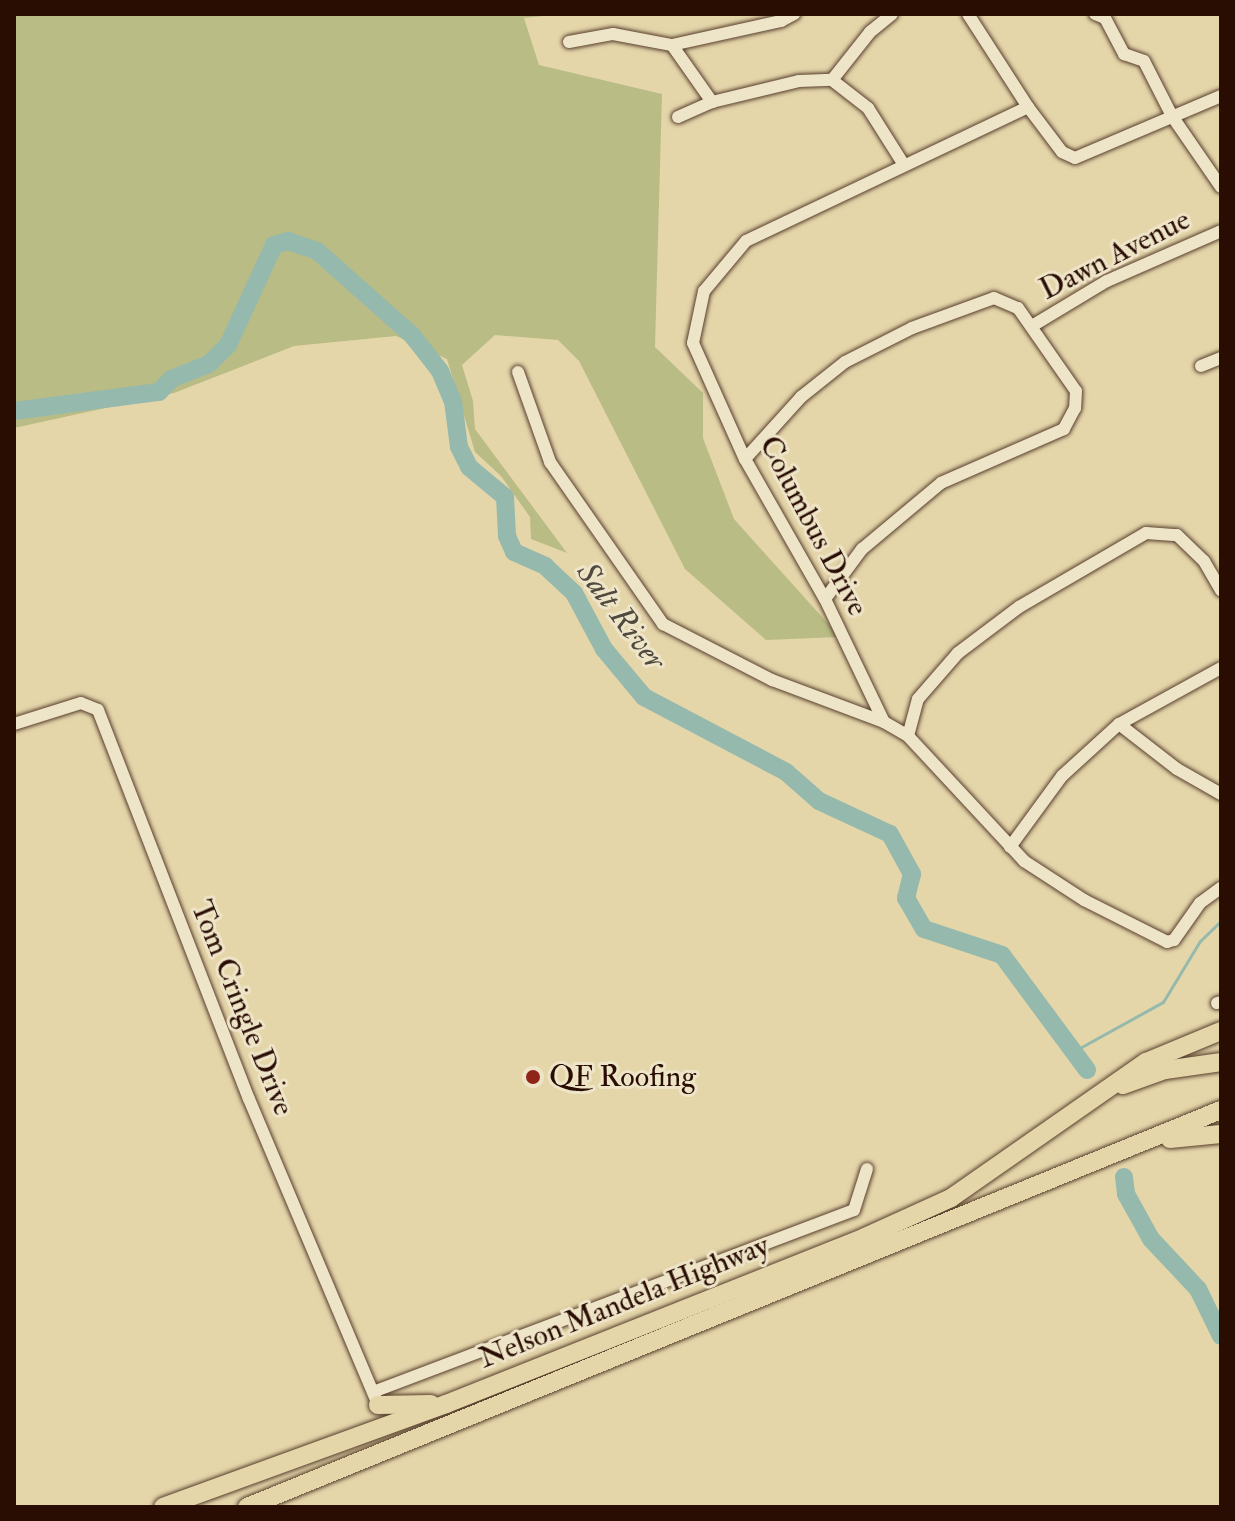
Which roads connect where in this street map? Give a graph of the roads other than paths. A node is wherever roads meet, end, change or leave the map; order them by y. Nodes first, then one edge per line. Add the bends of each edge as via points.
1 (794, 14) edge
2 (892, 14) edge
3 (968, 14) edge
4 (1095, 14) edge
5 (569, 42) dead end
6 (672, 45) junction
7 (832, 80) junction
8 (1221, 96) edge
9 (712, 102) junction
10 (1028, 107) junction
11 (1172, 116) junction
12 (678, 117) dead end
13 (904, 165) junction
14 (1221, 187) edge
15 (1221, 231) edge
16 (1032, 326) junction
17 (1221, 358) edge
18 (1201, 366) dead end
19 (518, 372) dead end
20 (745, 459) junction
21 (1221, 591) edge
22 (825, 599) junction
23 (1221, 668) edge
24 (884, 722) junction
25 (14, 724) edge
26 (1119, 724) junction
27 (908, 736) junction
28 (1221, 794) edge
29 (1010, 847) junction
30 (1221, 888) edge
31 (1221, 1031) edge
32 (1221, 1062) edge
33 (1085, 1106) junction
34 (1221, 1110) edge
35 (1221, 1134) edge
36 (1124, 1150) junction
37 (867, 1169) dead end
38 (376, 1399) junction
39 (446, 1404) junction
40 (163, 1507) edge
41 (247, 1507) edge

1 - 6 street
2 - 7 street via 870,32
3 - 10 street
4 - 11 street via 1105,18 1124,54 1144,61
5 - 6 street via 613,34
6 - 9 street
7 - 9 street via 799,81
7 - 13 street via 868,108
8 - 11 street
9 - 12 street
10 - 11 street via 1062,152 1075,158
10 - 13 street, Columbus Drive
11 - 14 street
13 - 20 street, Columbus Drive via 746,241 704,291 693,343
15 - 16 street, Dawn Avenue via 1107,281
16 - 20 street via 1018,308 994,298 912,328 845,362 801,397
16 - 22 street via 1076,391 1071,420 1064,429 941,483 862,549
17 - 18 street
19 - 24 street via 550,462 663,624 772,680
20 - 22 street, Columbus Drive
21 - 27 street via 1204,561 1177,535 1146,533 1019,607 958,653 918,699
22 - 24 street, Columbus Drive
23 - 26 street
24 - 27 street
25 - 38 street, Tom Cringle Drive via 81,703 98,710 249,1099
26 - 28 street via 1177,769
26 - 29 street via 1062,776
27 - 29 street
29 - 30 street via 1084,900 1167,942 1174,940 1200,903
31 - 33 highway via 1146,1062
32 - 33 highway via 1165,1070
33 - 39 highway, Nelson Mandela Highway via 951,1198
34 - 36 highway
35 - 36 highway via 1177,1137
36 - 41 highway, Nelson Mandela Highway
37 - 38 street via 854,1210
38 - 39 highway
39 - 40 highway, Nelson Mandela Highway

